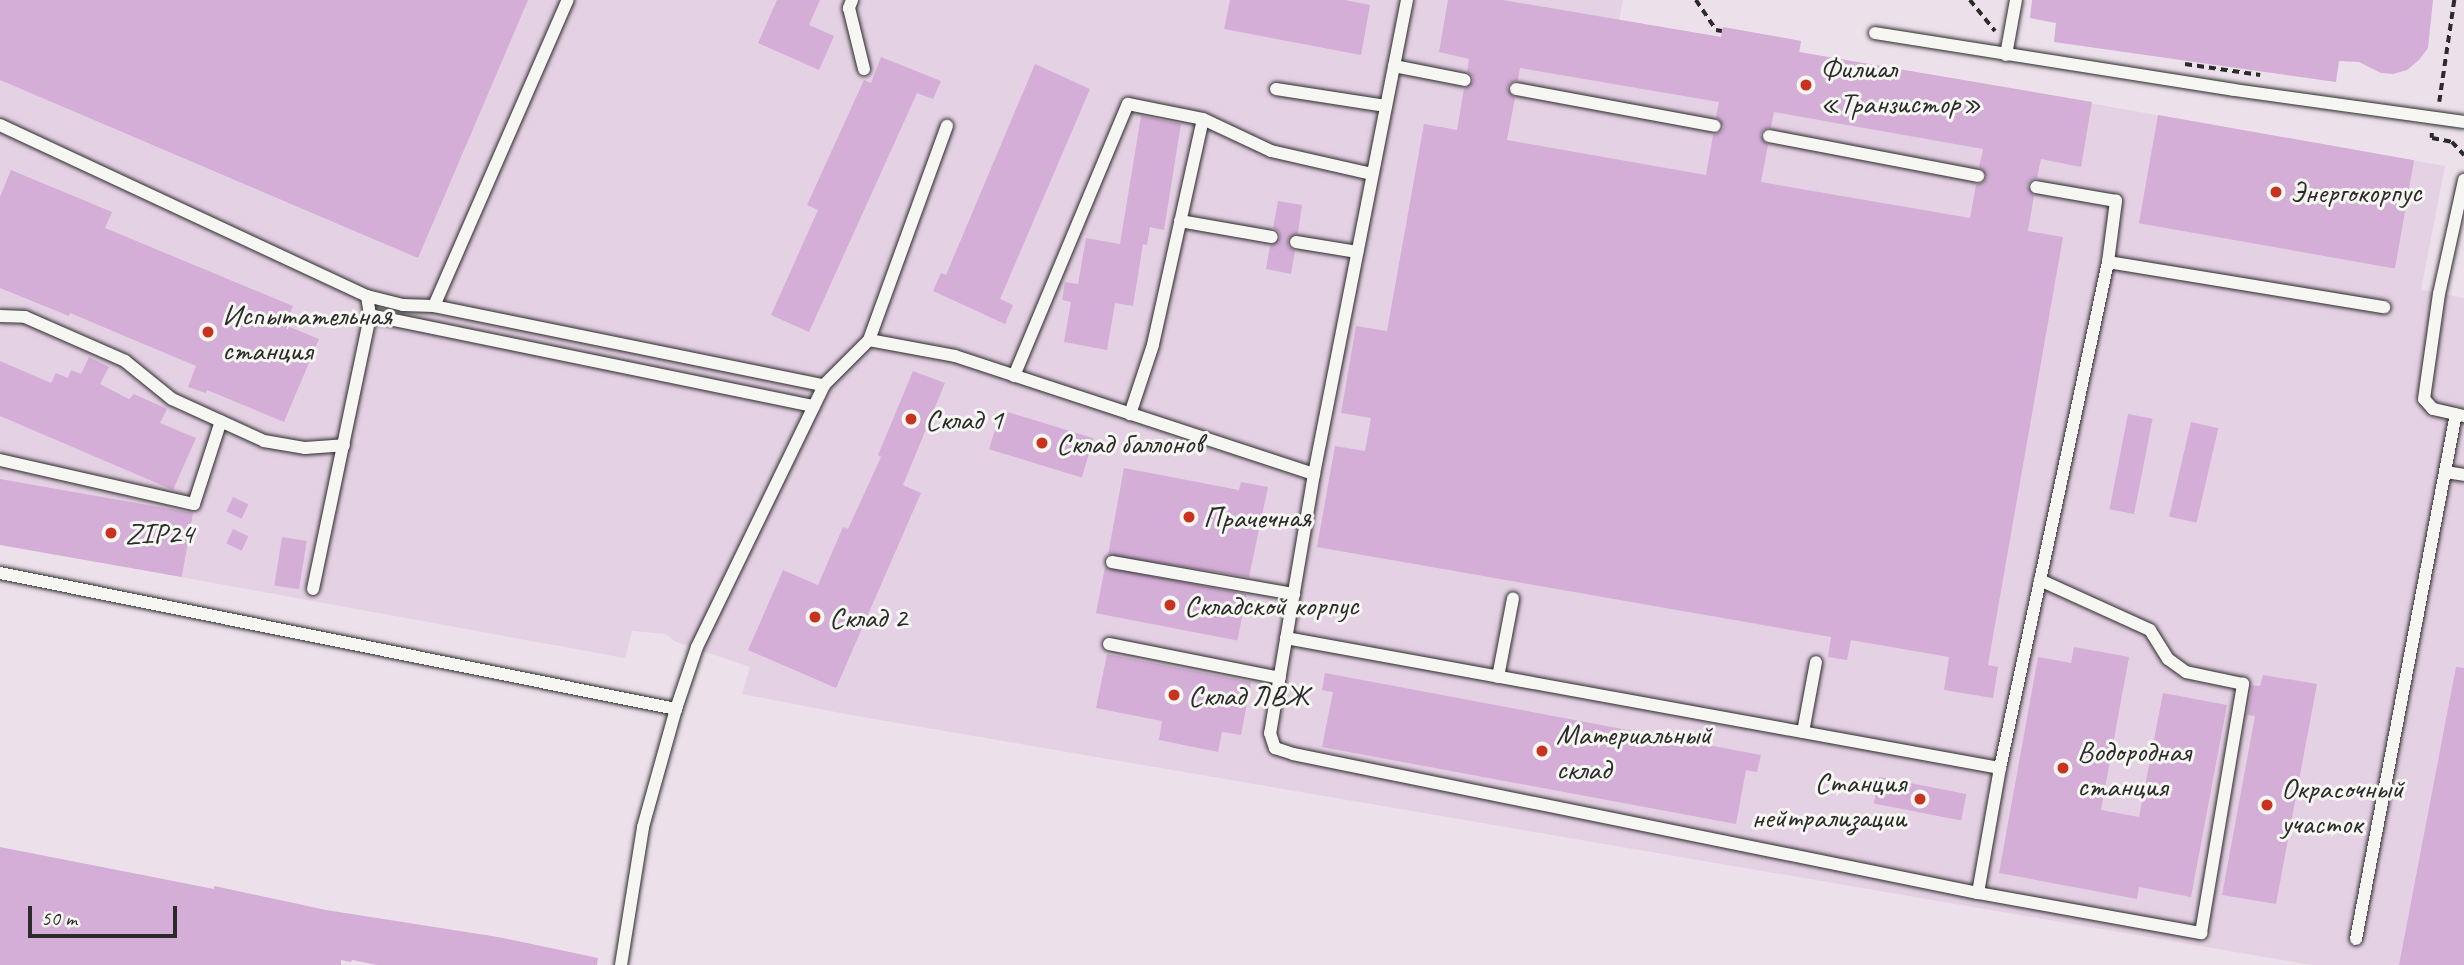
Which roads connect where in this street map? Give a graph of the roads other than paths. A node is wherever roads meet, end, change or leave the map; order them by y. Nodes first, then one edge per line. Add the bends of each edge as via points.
1 (568, 0) edge
2 (852, 0) edge
3 (1407, 0) edge
4 (2017, 0) edge
5 (1875, 33) dead end
6 (2006, 55) junction
7 (1394, 66) junction
8 (864, 69) dead end
9 (1465, 80) dead end
10 (1276, 89) dead end
11 (1516, 89) dead end
12 (1386, 106) junction
13 (1203, 119) junction
14 (2464, 122) edge
15 (0, 125) edge
16 (947, 126) dead end
17 (1715, 126) dead end
18 (1769, 136) dead end
19 (1372, 174) junction
20 (1978, 176) dead end
21 (2464, 180) edge
22 (2036, 187) dead end
23 (1180, 221) junction
24 (1272, 237) dead end
25 (1296, 242) dead end
26 (1357, 252) junction
27 (2108, 262) junction
28 (367, 296) junction
29 (434, 306) junction
30 (2384, 307) dead end
31 (370, 315) junction
32 (0, 316) edge
33 (869, 340) junction
34 (1014, 376) junction
35 (824, 385) junction
36 (814, 406) junction
37 (1130, 414) junction
38 (2460, 415) edge
39 (221, 421) junction
40 (344, 445) junction
41 (0, 460) edge
42 (2446, 472) junction
43 (1314, 474) junction
44 (2464, 475) edge
45 (1112, 562) dead end
46 (0, 573) edge
47 (2040, 580) junction
48 (313, 590) dead end
49 (1294, 594) junction
50 (1513, 598) dead end
51 (1286, 638) junction
52 (1109, 644) dead end
53 (1816, 662) dead end
54 (1498, 677) junction
55 (1280, 678) junction
56 (676, 709) junction
57 (1803, 733) junction
58 (2000, 768) junction
59 (1978, 893) junction
60 (2357, 940) dead end
61 (621, 965) edge

1 - 29 lane
2 - 8 lane via 849,8
3 - 7 lane
4 - 6 lane
5 - 6 lane
6 - 14 lane
7 - 9 lane
7 - 12 lane
10 - 12 lane
11 - 17 lane
12 - 19 lane
13 - 19 lane via 1271,151
13 - 23 lane
13 - 34 lane via 1128,104
15 - 28 lane
16 - 33 lane
18 - 20 lane
19 - 26 lane
21 - 38 lane via 2439,294 2424,399 2433,409
22 - 27 lane via 2116,201
23 - 24 lane
23 - 37 lane via 1153,345
25 - 26 lane
26 - 43 lane
27 - 30 lane
27 - 47 lane
28 - 29 lane via 403,305
28 - 31 lane
29 - 35 lane
31 - 36 lane
31 - 40 lane
32 - 39 lane via 25,317 125,361 172,399
33 - 34 lane via 955,356
33 - 35 lane
34 - 37 lane
35 - 36 lane
36 - 56 lane via 697,647
37 - 43 lane
38 - 42 lane
39 - 40 lane via 264,440 304,448
39 - 41 lane via 194,504
40 - 48 lane
42 - 44 lane
42 - 60 lane
43 - 49 lane
45 - 49 lane
46 - 56 lane
47 - 58 lane
47 - 59 lane via 2150,630 2168,660 2186,672 2244,684 2201,933
49 - 51 lane
50 - 54 lane
51 - 54 lane
51 - 55 lane
52 - 55 lane
53 - 57 lane
54 - 57 lane
55 - 59 lane via 1270,733 1275,748 1293,754
56 - 61 lane via 643,827
57 - 58 lane
58 - 59 lane

